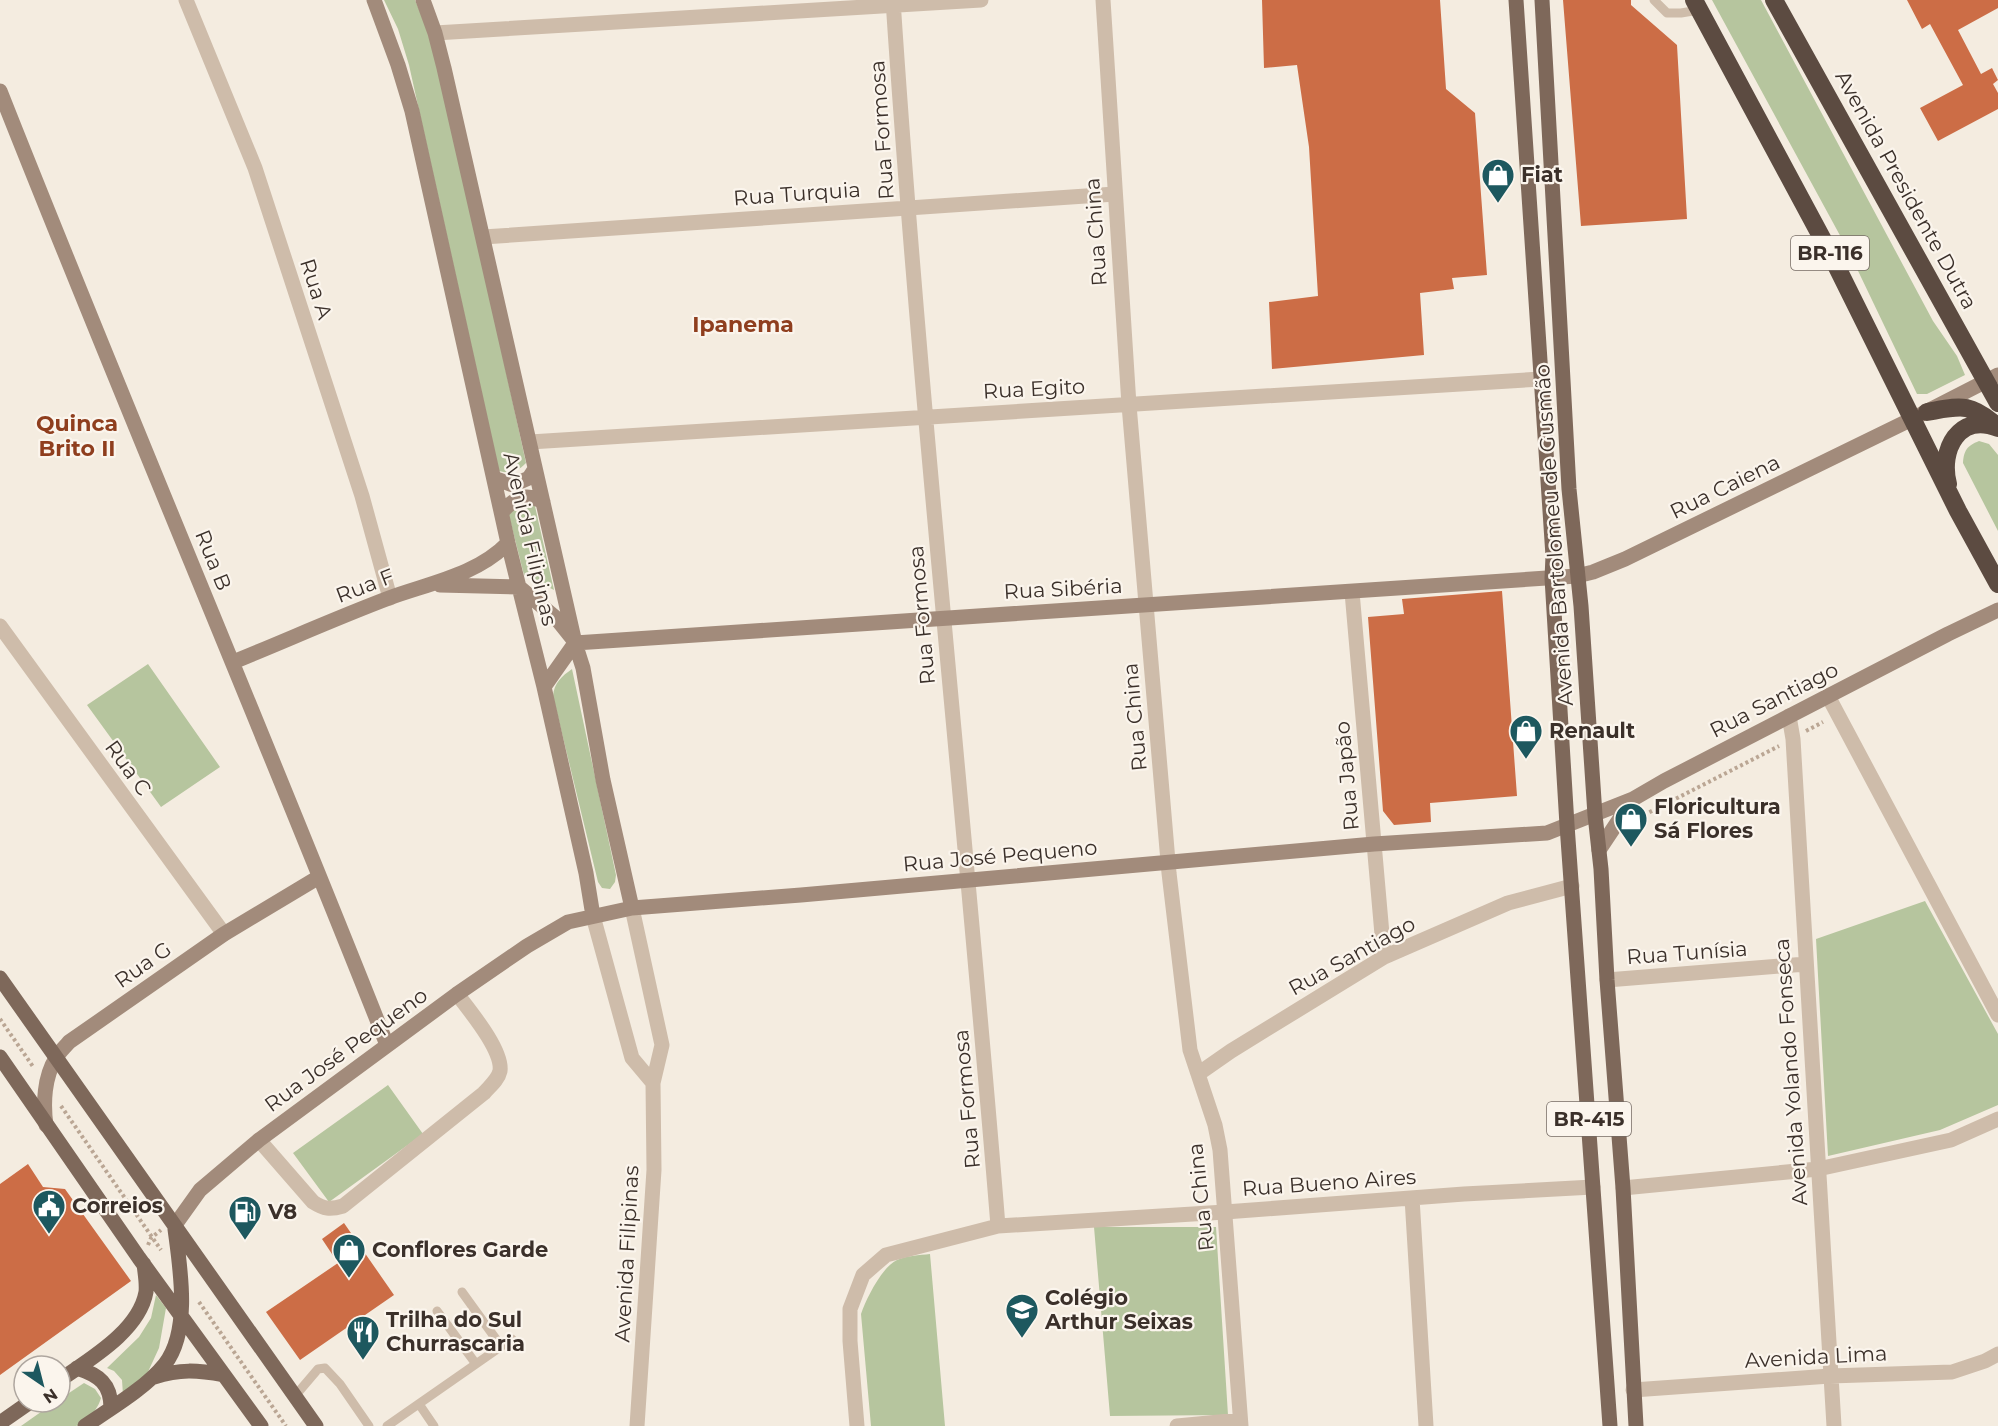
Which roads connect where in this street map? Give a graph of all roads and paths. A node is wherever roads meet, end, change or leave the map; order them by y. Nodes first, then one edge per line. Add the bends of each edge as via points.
1 (186, 0) edge
2 (374, 0) edge
3 (423, 0) edge
4 (981, 0) edge
5 (1103, 0) edge
6 (1516, 0) edge
7 (1542, 0) edge
8 (1654, 0) edge
9 (1774, 0) edge
10 (893, 3) edge
11 (1697, 5) edge
12 (435, 33) junction
13 (0, 92) edge
14 (1115, 195) junction
15 (909, 207) junction
16 (483, 237) junction
17 (1992, 378) edge
18 (1541, 379) junction
19 (1998, 403) edge
20 (1129, 405) junction
21 (925, 416) junction
22 (1920, 416) junction
23 (1998, 428) edge
24 (530, 442) junction
25 (536, 469) junction
26 (494, 478) junction
27 (543, 502) junction
28 (1958, 511) junction
29 (502, 512) junction
30 (508, 543) junction
31 (1577, 576) junction
32 (1552, 578) junction
33 (1998, 584) edge
34 (432, 585) junction
35 (519, 587) junction
36 (1352, 592) junction
37 (390, 598) junction
38 (1147, 605) junction
39 (1998, 610) edge
40 (943, 617) junction
41 (0, 626) edge
42 (575, 643) junction
43 (232, 662) junction
44 (544, 687) junction
45 (1828, 696) junction
46 (1838, 713) junction
47 (1789, 716) junction
48 (1793, 739) junction
49 (1633, 799) junction
50 (1595, 815) junction
51 (1567, 819) junction
52 (1617, 822) junction
53 (1374, 844) junction
54 (1599, 850) junction
55 (1168, 862) junction
56 (319, 877) junction
57 (967, 880) junction
58 (1572, 886) junction
59 (632, 908) junction
60 (593, 916) junction
61 (224, 934) junction
62 (1383, 957) junction
63 (1806, 964) junction
64 (0, 978) edge
65 (1607, 980) junction
66 (457, 994) junction
67 (1998, 1015) edge
68 (0, 1019) edge
69 (387, 1045) junction
70 (0, 1057) edge
71 (56, 1058) junction
72 (1198, 1074) junction
73 (653, 1083) junction
74 (47, 1086) junction
75 (1998, 1119) edge
76 (46, 1125) junction
77 (259, 1140) junction
78 (1818, 1169) junction
79 (1593, 1187) junction
80 (1623, 1188) junction
81 (1412, 1198) junction
82 (1225, 1212) junction
83 (173, 1223) junction
84 (998, 1226) junction
85 (151, 1238) junction
86 (163, 1254) dead end
87 (143, 1263) junction
88 (181, 1277) junction
89 (462, 1292) dead end
90 (437, 1311) dead end
91 (182, 1316) junction
92 (512, 1339) dead end
93 (501, 1347) junction
94 (1998, 1354) edge
95 (476, 1364) junction
96 (77, 1368) junction
97 (72, 1372) edge
98 (224, 1375) junction
99 (1830, 1376) junction
100 (154, 1377) junction
101 (1633, 1390) junction
102 (294, 1396) junction
103 (419, 1404) junction
104 (111, 1408) junction
105 (14, 1414) edge
106 (1240, 1423) edge
107 (0, 1424) edge
108 (85, 1426) edge
109 (261, 1426) edge
110 (286, 1426) edge
111 (316, 1426) edge
112 (369, 1426) edge
113 (387, 1426) edge
114 (434, 1426) edge
115 (637, 1426) edge
116 (857, 1426) edge
117 (1178, 1426) edge
118 (1426, 1426) edge
119 (1610, 1426) edge
120 (1636, 1426) edge
121 (1834, 1426) edge

1 - 37 street, Rua A via 255,168 362,496
2 - 26 main road, Avenida Filipinas via 412,111
3 - 12 main road, Avenida Filipinas
4 - 10 street
5 - 14 street, Rua China
6 - 18 main road, Avenida Bartolomeu de Gusmão
7 - 31 main road, Avenida Bartolomeu de Gusmão
8 - 11 lane via 1667,12 1681,13
9 - 17 highway, Avenida Presidente Dutra
10 - 12 street
10 - 15 street, Rua Formosa
11 - 22 highway, BR-116
12 - 16 main road, Avenida Filipinas
13 - 43 main road, Rua B
14 - 15 street, Rua Turquia
14 - 20 street, Rua China
15 - 16 street, Rua Turquia
15 - 21 street, Rua Formosa
16 - 24 main road, Avenida Filipinas
17 - 19 highway, Avenida Presidente Dutra
17 - 22 main road, Rua Caiena
18 - 20 street, Rua Egito
18 - 32 main road, Avenida Bartolomeu de Gusmão
20 - 21 street, Rua Egito
20 - 38 street, Rua China
21 - 24 street, Rua Egito
21 - 40 street, Rua Formosa
22 - 23 highway via 1959,406 1972,408
22 - 28 highway, BR-116
22 - 31 main road, Rua Caiena via 1625,559
23 - 28 highway via 1981,423 1972,425 1962,430 1950,445 1946,477
24 - 25 main road, Avenida Filipinas
25 - 26 main road via 529,478 513,485
25 - 27 main road, Avenida Filipinas
26 - 29 main road, Avenida Filipinas
27 - 29 main road via 524,497
27 - 42 main road, Avenida Filipinas
28 - 33 highway, BR-116
29 - 30 main road, Avenida Filipinas
30 - 34 main road, Rua F via 484,563
30 - 35 main road, Avenida Filipinas
31 - 32 main road, Rua Caiena
31 - 50 main road, Avenida Bartolomeu de Gusmão
32 - 36 main road, Rua Sibéria
32 - 51 main road, Avenida Bartolomeu de Gusmão
34 - 35 main road
34 - 37 main road, Rua F
35 - 42 main road via 556,618
35 - 44 main road, Avenida Filipinas
36 - 38 main road, Rua Sibéria
36 - 53 street, Rua Japão
37 - 43 main road, Rua F
38 - 40 main road, Rua Sibéria
38 - 55 street, Rua China
39 - 45 main road, Rua Santiago
40 - 42 main road, Rua Sibéria
40 - 57 street, Rua Formosa
41 - 61 street, Rua C
42 - 44 main road
42 - 59 main road, Avenida Filipinas
43 - 56 main road, Rua B
44 - 60 main road, Avenida Filipinas
45 - 46 street
45 - 47 main road, Rua Santiago
46 - 48 path
46 - 67 street
47 - 48 street, Avenida Yolando Fonseca
47 - 49 main road, Rua Santiago
48 - 52 path via 1642,816
48 - 63 street, Avenida Yolando Fonseca
49 - 50 main road, Rua Santiago
49 - 52 main road
50 - 51 main road, Rua Santiago
50 - 54 main road, Avenida Bartolomeu de Gusmão
51 - 53 main road, Rua José Pequeno via 1547,833
51 - 58 main road, Avenida Bartolomeu de Gusmão / BR-415
52 - 54 main road
53 - 55 main road, Rua José Pequeno
53 - 62 street, Rua Japão
54 - 65 main road, Avenida Bartolomeu de Gusmão
55 - 57 main road, Rua José Pequeno
55 - 72 street, Rua China via 1185,1019
56 - 61 main road, Rua G
56 - 69 main road, Rua B
57 - 59 main road, Rua José Pequeno
57 - 84 street, Rua Formosa
58 - 62 street, Rua Santiago via 1508,903
58 - 79 main road, Avenida Bartolomeu de Gusmão / BR-415
59 - 60 main road, Rua José Pequeno
59 - 73 street, Avenida Filipinas via 662,1045
60 - 66 main road, Rua José Pequeno via 549,932
60 - 73 street, Avenida Filipinas via 632,1058
61 - 71 main road, Rua G via 69,1042
62 - 72 street, Rua Santiago
63 - 65 street, Rua Tunísia
63 - 78 street, Avenida Yolando Fonseca
64 - 71 main road
65 - 80 main road, Avenida Bartolomeu de Gusmão
66 - 69 main road, Rua José Pequeno
66 - 77 street, Rua José Pequeno via 492,1044 500,1069 496,1081 343,1206 323,1209 313,1202
68 - 74 path
69 - 77 main road, Rua José Pequeno
70 - 76 main road
71 - 74 main road, Rua G
71 - 83 main road
72 - 82 street, Rua China via 1216,1133
73 - 115 street, Avenida Filipinas via 654,1170
74 - 76 main road, Rua G
74 - 85 path
75 - 78 street via 1951,1140
76 - 87 main road
77 - 83 main road, Rua José Pequeno via 200,1191
78 - 80 street
78 - 99 street, Avenida Yolando Fonseca
79 - 81 street, Rua Bueno Aires
79 - 119 main road, Avenida Bartolomeu de Gusmão / BR-415
80 - 101 main road, Avenida Bartolomeu de Gusmão
81 - 82 street, Rua Bueno Aires
81 - 118 street
82 - 84 street, Rua Bueno Aires
82 - 106 street, Rua China
83 - 85 path
83 - 88 main road
83 - 102 main road
84 - 116 street, Rua Bueno Aires via 886,1255 863,1275 850,1309
85 - 86 path
85 - 87 path
87 - 91 main road
87 - 96 main road via 146,1290 134,1319 109,1345
88 - 91 main road
88 - 110 path
89 - 93 lane
90 - 95 lane
91 - 98 main road
91 - 100 main road via 167,1362
92 - 93 lane
93 - 95 lane
94 - 99 street, Avenida Lima via 1952,1372
95 - 103 lane
96 - 97 main road
96 - 104 main road via 90,1372 108,1388
98 - 100 main road via 192,1369
98 - 109 main road
99 - 101 street, Avenida Lima
99 - 121 street, Avenida Yolando Fonseca
100 - 104 main road
101 - 120 main road, Avenida Bartolomeu de Gusmão
102 - 111 main road
102 - 112 lane via 318,1370 325,1368
103 - 113 lane
103 - 114 lane
104 - 108 main road
105 - 107 main road
106 - 117 street

